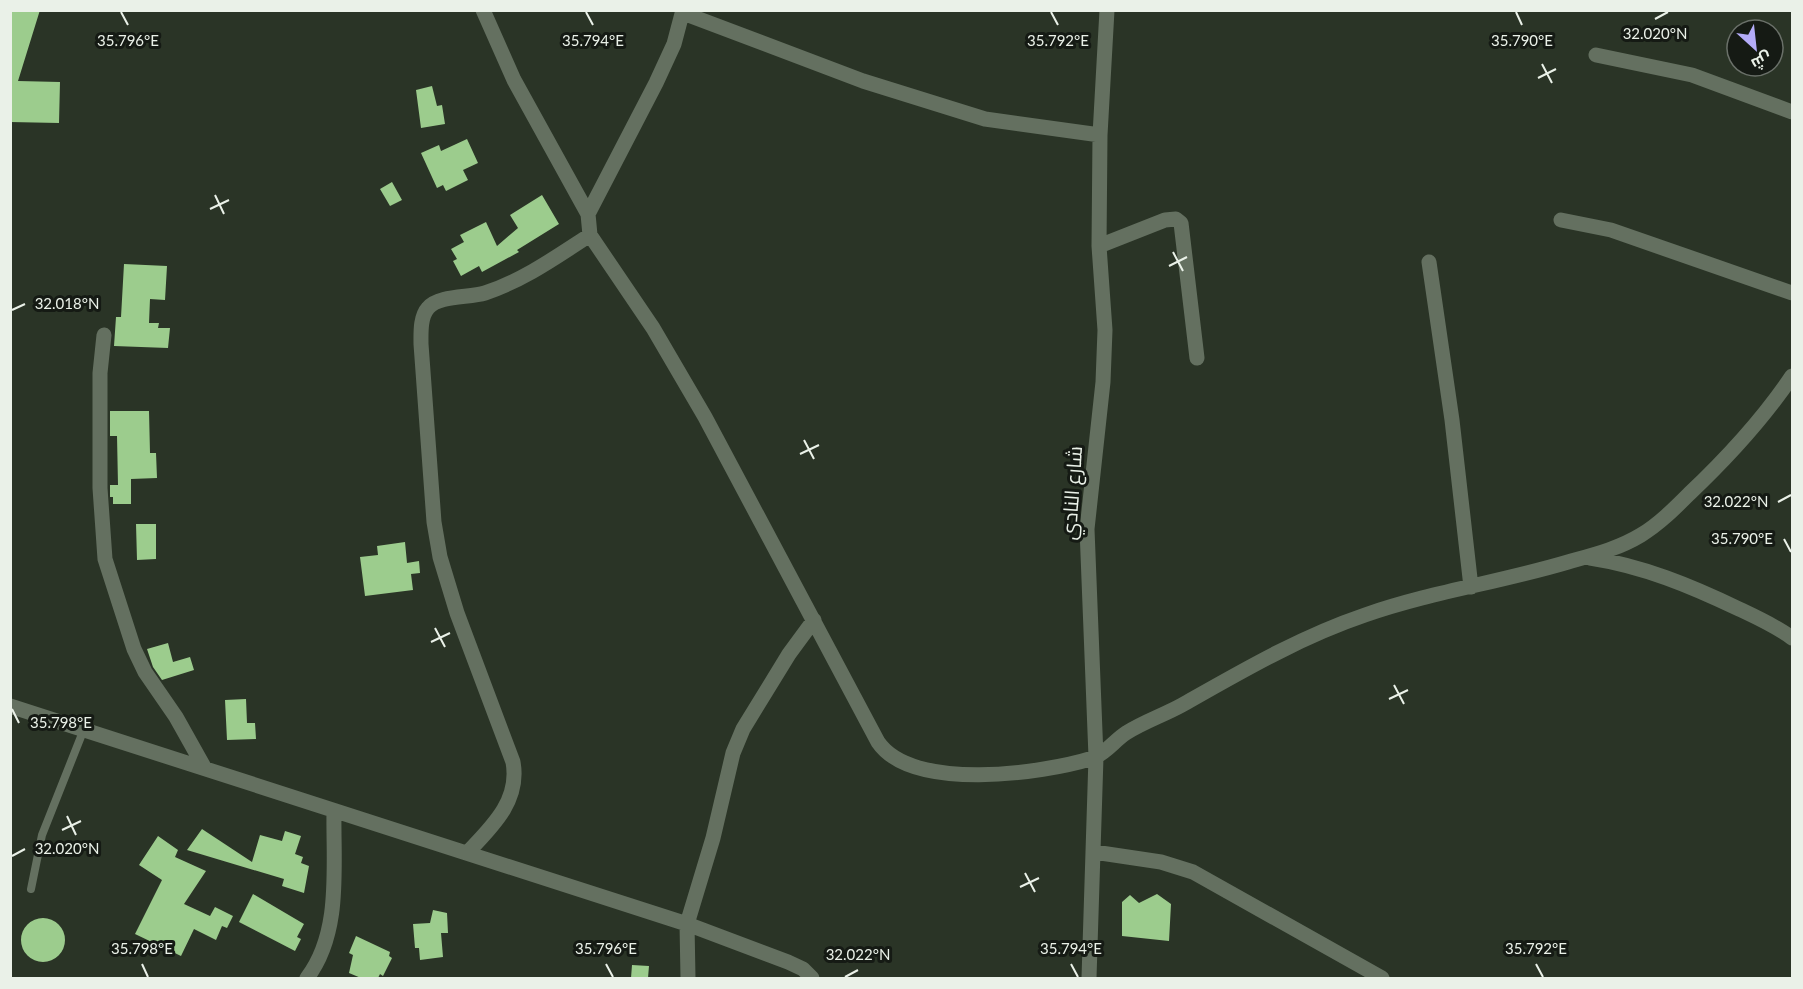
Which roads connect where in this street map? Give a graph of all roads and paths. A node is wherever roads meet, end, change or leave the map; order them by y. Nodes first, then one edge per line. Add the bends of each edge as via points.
1 (483, 10) edge
2 (1107, 10) edge
3 (683, 12) edge
4 (1596, 55) dead end
5 (1792, 112) edge
6 (1100, 135) junction
7 (588, 214) junction
8 (1561, 220) dead end
9 (590, 235) junction
10 (1099, 246) junction
11 (1429, 262) dead end
12 (1792, 293) edge
13 (104, 335) dead end
14 (1197, 358) dead end
15 (1792, 376) edge
16 (1587, 558) junction
17 (1471, 586) junction
18 (814, 620) junction
19 (1792, 638) edge
20 (10, 706) edge
21 (84, 729) junction
22 (1096, 757) junction
23 (204, 767) junction
24 (334, 811) junction
25 (468, 852) junction
26 (1094, 852) junction
27 (31, 889) dead end
28 (687, 924) junction
29 (307, 978) edge
30 (688, 978) edge
31 (812, 978) edge
32 (1089, 978) edge
33 (1382, 978) edge

1 - 7 street via 514,80
2 - 6 street, شارع النادي
3 - 6 street via 864,81 985,119
3 - 7 street via 656,83
4 - 5 street via 1692,75
6 - 10 street, شارع النادي
7 - 9 street
8 - 12 street via 1611,230
9 - 18 street via 672,358
9 - 25 street via 533,273 509,284 431,305 422,321 438,548 516,779 500,815
10 - 14 street via 1165,220 1176,219 1181,223
10 - 22 street, شارع النادي via 1105,330 1103,382 1087,529
11 - 17 street
13 - 23 street via 100,373 100,488 105,559 138,657
15 - 16 street via 1740,442 1667,516 1631,541
16 - 17 street
16 - 19 street via 1686,584
17 - 22 street via 1366,614 1316,633 1126,733
18 - 22 street via 878,742 886,753 900,761 934,772 974,775 1047,770
18 - 28 street via 789,654 733,753
20 - 21 street
21 - 23 street
21 - 27 lane via 42,835
22 - 26 street, شارع النادي
23 - 24 street
24 - 25 street
24 - 29 street via 327,945
25 - 28 street
26 - 32 street, شارع النادي
26 - 33 street via 1161,862 1193,872
28 - 30 street
28 - 31 street via 788,962

